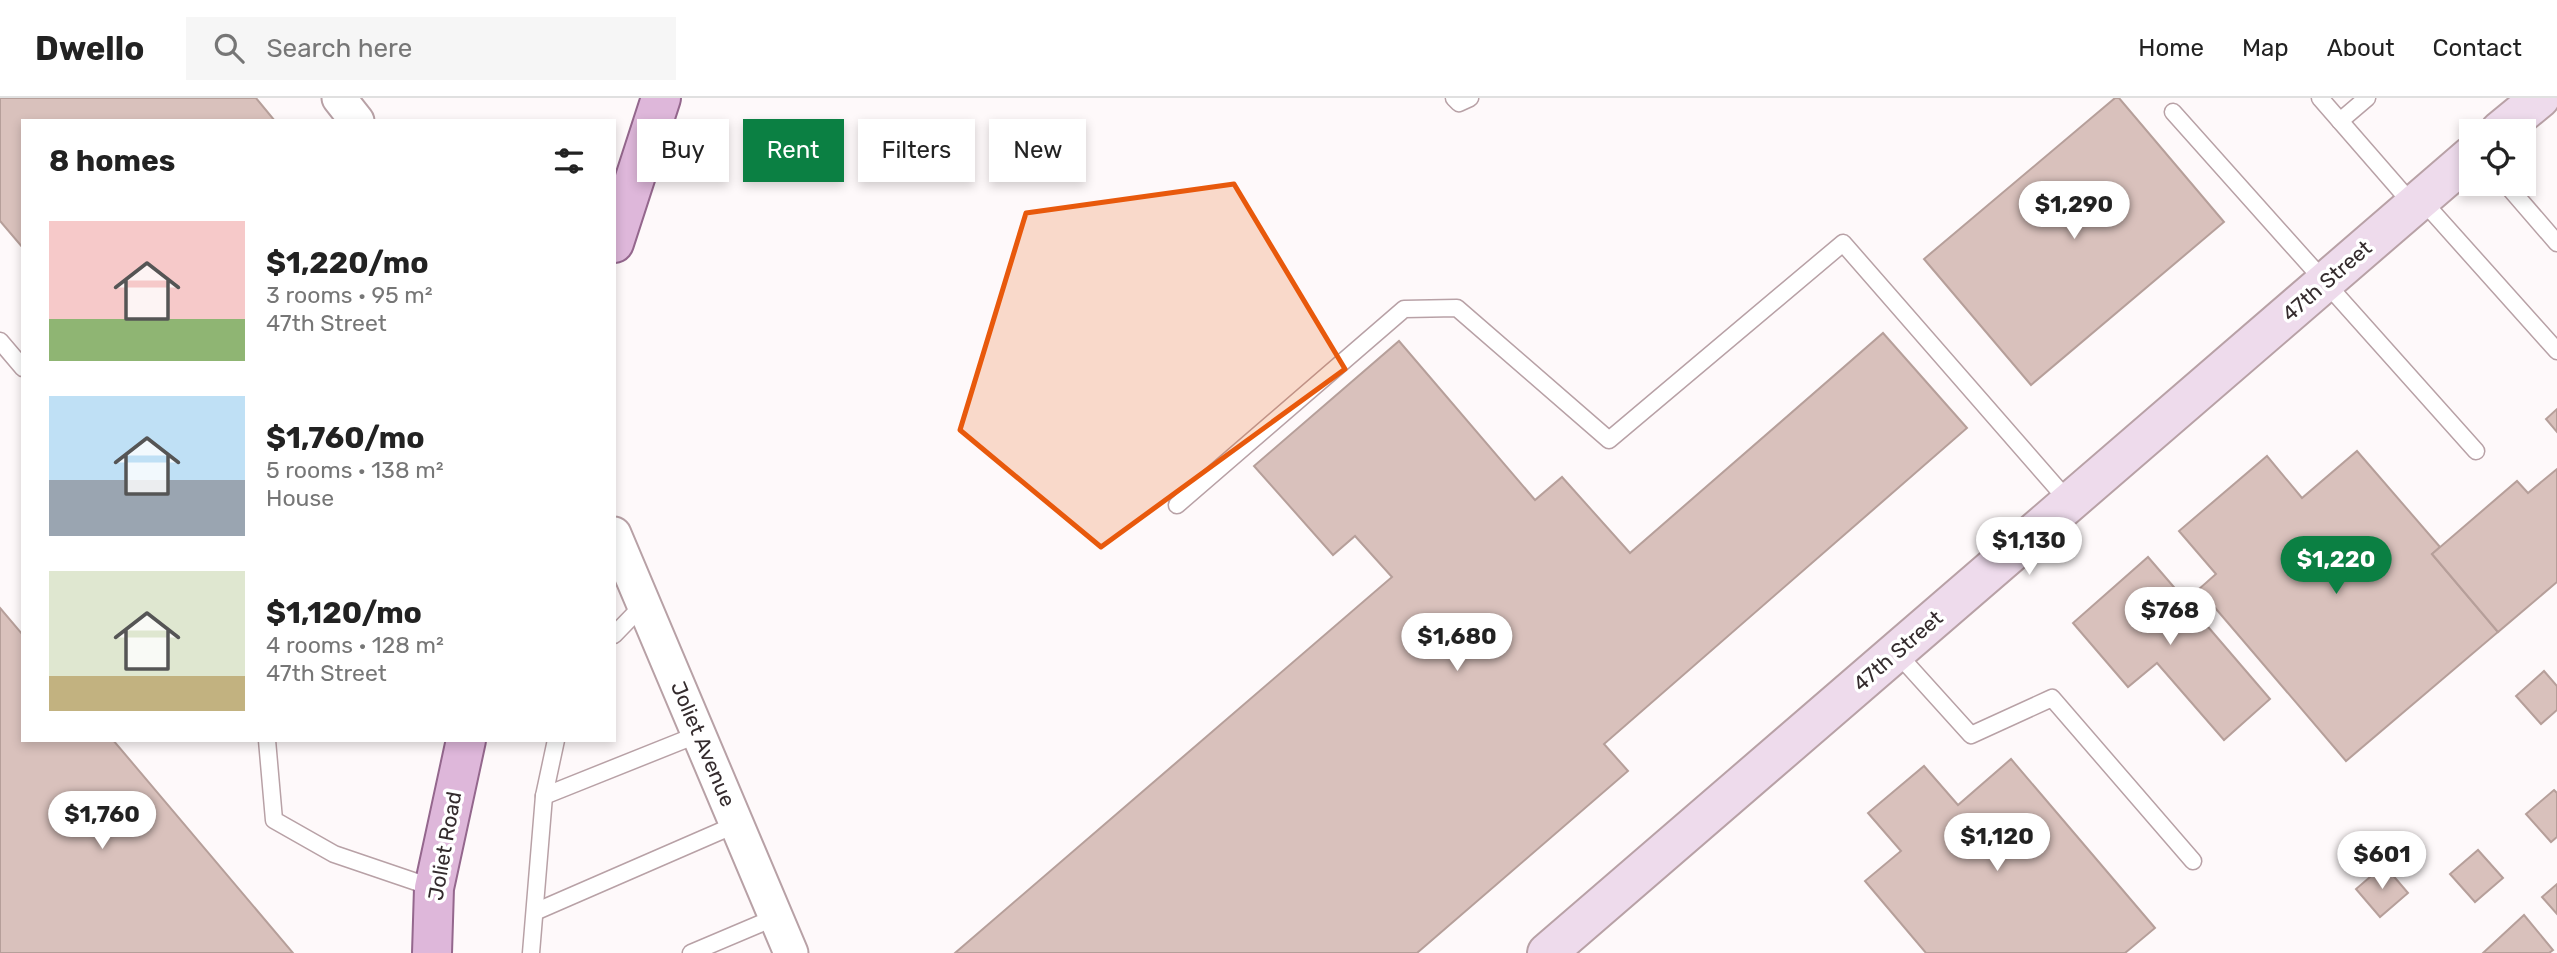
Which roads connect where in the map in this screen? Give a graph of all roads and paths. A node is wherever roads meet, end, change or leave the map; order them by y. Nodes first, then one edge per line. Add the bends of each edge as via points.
1 (338, 98) edge
2 (661, 98) edge
3 (1454, 98) edge
4 (1470, 98) edge
5 (2320, 98) edge
6 (2367, 98) edge
7 (2537, 99) edge
8 (2173, 112) dead end
9 (355, 119) edge
10 (2514, 119) edge
11 (2340, 121) junction
12 (2459, 167) edge
13 (2516, 196) edge
14 (2418, 203) junction
15 (616, 237) edge
16 (2557, 243) edge
17 (2324, 283) junction
18 (0, 341) edge
19 (2557, 351) edge
20 (21, 366) edge
21 (2476, 451) dead end
22 (2070, 503) junction
23 (1177, 505) dead end
24 (616, 539) edge
25 (644, 604) junction
26 (616, 633) edge
27 (1896, 652) junction
28 (699, 734) junction
29 (266, 742) edge
30 (466, 742) edge
31 (556, 742) edge
32 (544, 796) junction
33 (737, 824) junction
34 (2193, 861) dead end
35 (434, 888) junction
36 (537, 911) junction
37 (776, 917) junction
38 (432, 953) edge
39 (531, 953) edge
40 (691, 953) edge
41 (791, 953) edge
42 (1547, 953) edge

1 - 9 street
2 - 15 main road
3 - 4 lane via 1459,103
5 - 11 lane
6 - 11 lane
7 - 10 main road
8 - 17 lane
11 - 14 lane
12 - 14 main road, 47th Street
13 - 16 lane
14 - 17 main road, 47th Street
14 - 19 lane
17 - 21 lane
17 - 22 main road, 47th Street
18 - 20 lane
22 - 23 lane via 1843,243 1609,440 1457,308 1404,309
22 - 27 main road, 47th Street
24 - 25 street, Joliet Avenue
25 - 26 lane
25 - 28 street, Joliet Avenue
27 - 34 lane via 1971,735 2052,698
27 - 42 main road, 47th Street
28 - 32 lane
28 - 33 street, Joliet Avenue
29 - 35 lane via 274,820 334,854
30 - 35 main road, Joliet Road
31 - 32 lane
32 - 36 lane
33 - 36 lane
33 - 37 street, Joliet Avenue
35 - 38 main road, Joliet Road
36 - 39 lane
37 - 40 lane
37 - 41 street, Joliet Avenue

